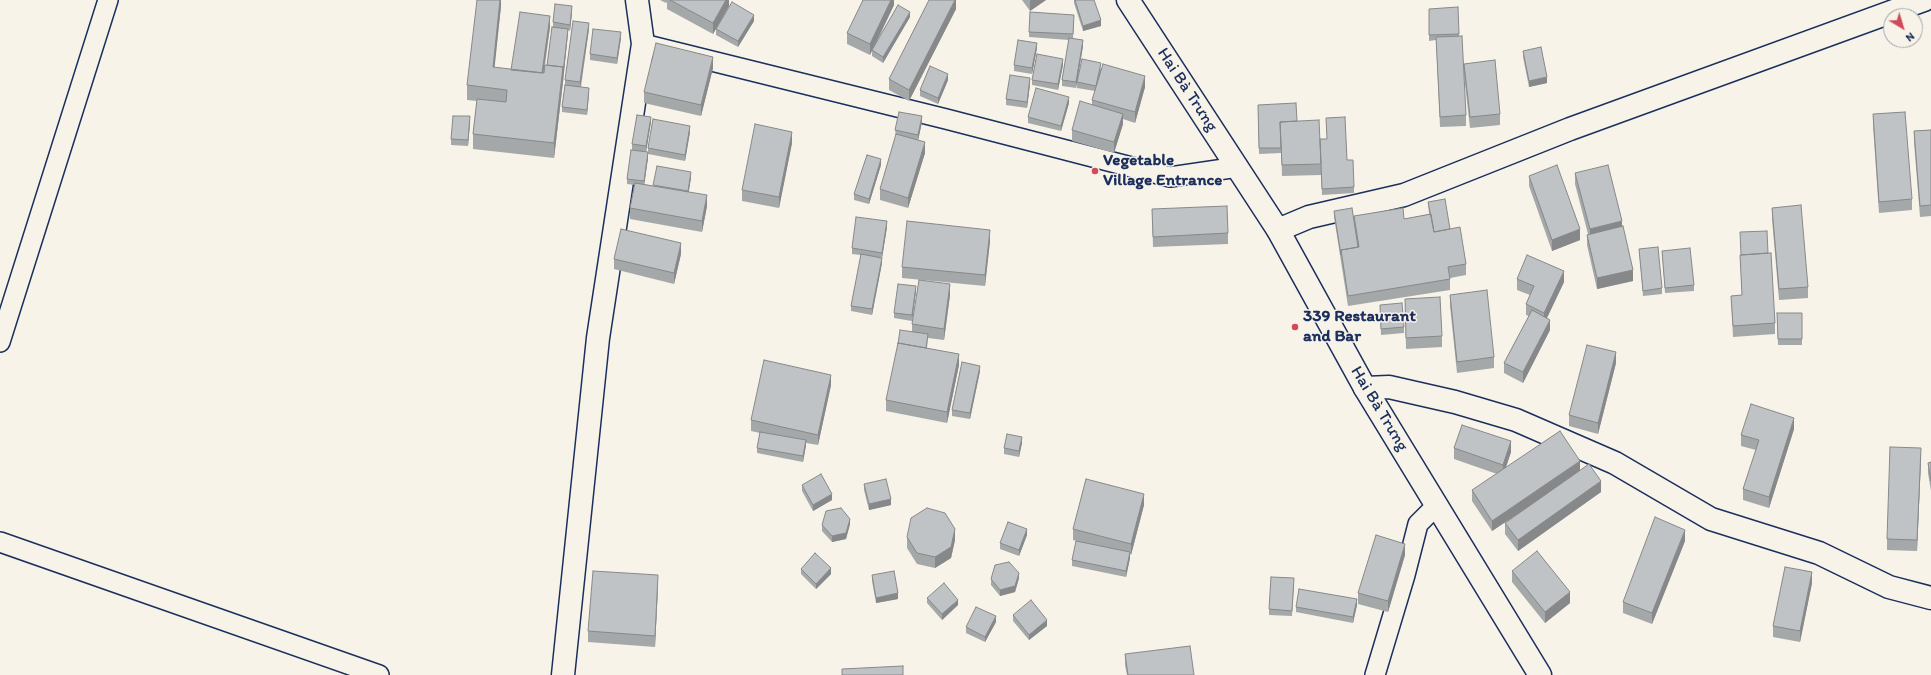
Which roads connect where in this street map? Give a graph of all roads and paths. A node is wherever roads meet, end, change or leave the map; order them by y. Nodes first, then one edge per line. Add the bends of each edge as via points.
1 (108, 0) edge
2 (637, 0) edge
3 (1128, 0) edge
4 (1924, 0) edge
5 (643, 44) junction
6 (1238, 167) junction
7 (1278, 230) junction
8 (0, 342) edge
9 (1365, 388) junction
10 (1437, 505) junction
11 (0, 542) edge
12 (1931, 598) edge
13 (379, 675) edge
14 (563, 675) edge
15 (1375, 675) edge
16 (1540, 675) edge

1 - 8 lane
2 - 5 street
3 - 6 street, Hai Bà Trưng
4 - 7 street via 1570,129 1404,195 1309,216
5 - 6 lane via 1170,177
5 - 14 street via 598,338
6 - 7 street, Hai Bà Trưng
7 - 9 street, Hai Bà Trưng
9 - 10 street, Hai Bà Trưng
9 - 12 street via 1389,387 1455,402 1516,420 1615,462 1711,519 1819,553 1889,587
10 - 15 lane via 1418,524 1406,575
10 - 16 street, Hai Bà Trưng
11 - 13 lane

